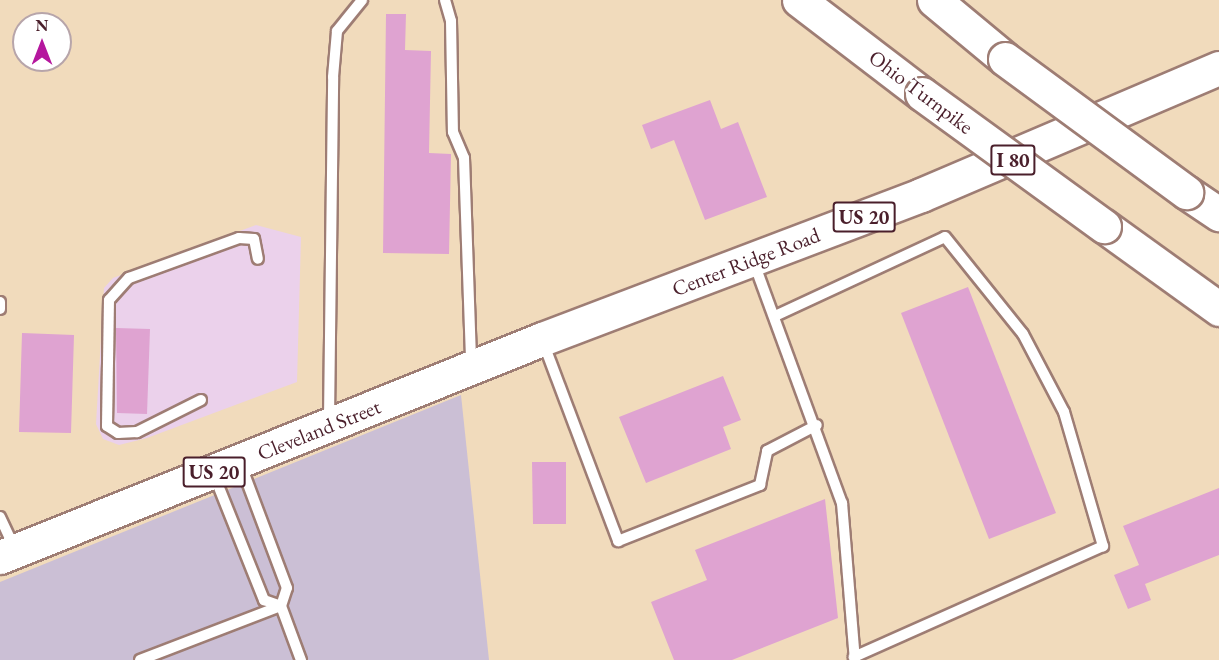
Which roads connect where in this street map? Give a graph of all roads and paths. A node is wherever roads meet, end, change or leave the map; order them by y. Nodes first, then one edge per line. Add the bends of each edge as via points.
1 (362, 0) edge
2 (445, 0) edge
3 (799, 0) edge
4 (934, 0) edge
5 (1219, 68) edge
6 (1219, 214) edge
7 (258, 259) dead end
8 (753, 260) junction
9 (0, 302) edge
10 (0, 309) edge
11 (1219, 309) edge
12 (775, 316) junction
13 (542, 339) junction
14 (504, 356) joint
15 (472, 369) junction
16 (201, 400) dead end
17 (817, 425) junction
18 (329, 426) junction
19 (226, 467) junction
20 (0, 517) edge
21 (8, 554) edge
22 (281, 606) junction
23 (854, 658) edge
24 (140, 660) edge
25 (302, 660) edge

1 - 18 lane via 337,32 333,77
2 - 15 lane via 451,21 453,132 465,168
3 - 11 main road, Ohio Turnpike / I 80, bridge
4 - 6 main road, bridge via 1005,59
5 - 8 main road, Center Ridge Road / US 20
7 - 16 lane via 254,239 239,238 129,279 109,300 105,421 111,432 137,432
8 - 12 lane
8 - 13 main road, Center Ridge Road / US 20
9 - 10 lane
12 - 17 lane
12 - 23 lane via 945,237 1023,334 1064,412 1103,546
13 - 14 main road, Center Ridge Road / US 20
13 - 17 lane via 618,541 760,485 767,451
14 - 15 main road, Cleveland Street / US 20
15 - 18 main road, Cleveland Street / US 20
17 - 23 lane via 842,503
18 - 19 main road, Cleveland Street / US 20
19 - 21 main road, Cleveland Street / US 20
19 - 22 lane via 287,588
19 - 22 lane via 264,600
20 - 21 lane
22 - 24 lane
22 - 25 lane

